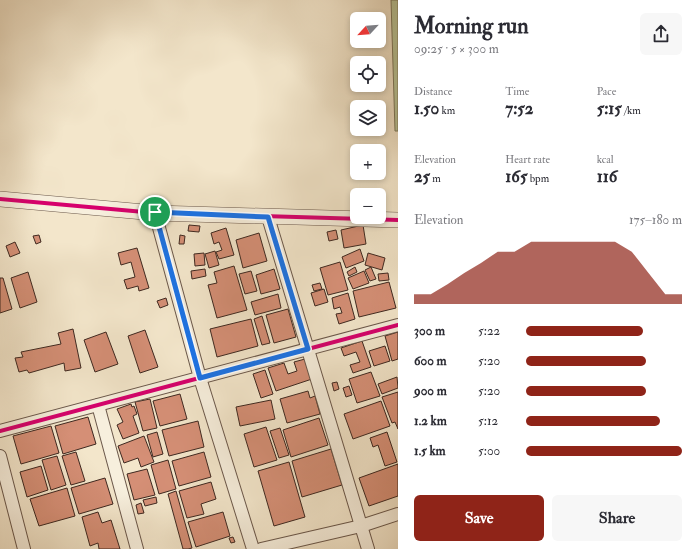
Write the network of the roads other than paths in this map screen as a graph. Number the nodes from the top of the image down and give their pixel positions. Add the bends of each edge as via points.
1 (0, 200) edge
2 (155, 212) junction
3 (268, 217) junction
4 (398, 221) edge
5 (398, 325) edge
6 (308, 349) junction
7 (200, 378) junction
8 (98, 405) junction
9 (0, 431) edge
10 (0, 456) edge
11 (398, 514) edge
12 (361, 526) junction
13 (24, 549) edge
14 (137, 549) edge
15 (254, 549) edge
16 (261, 549) edge
17 (368, 549) edge

1 - 2 street
2 - 3 street
2 - 7 street
3 - 4 street
3 - 6 street
5 - 6 street
6 - 7 street
6 - 12 street
7 - 8 street
7 - 15 street
8 - 9 street
8 - 14 street
10 - 13 street
11 - 12 street
12 - 16 street
12 - 17 street

